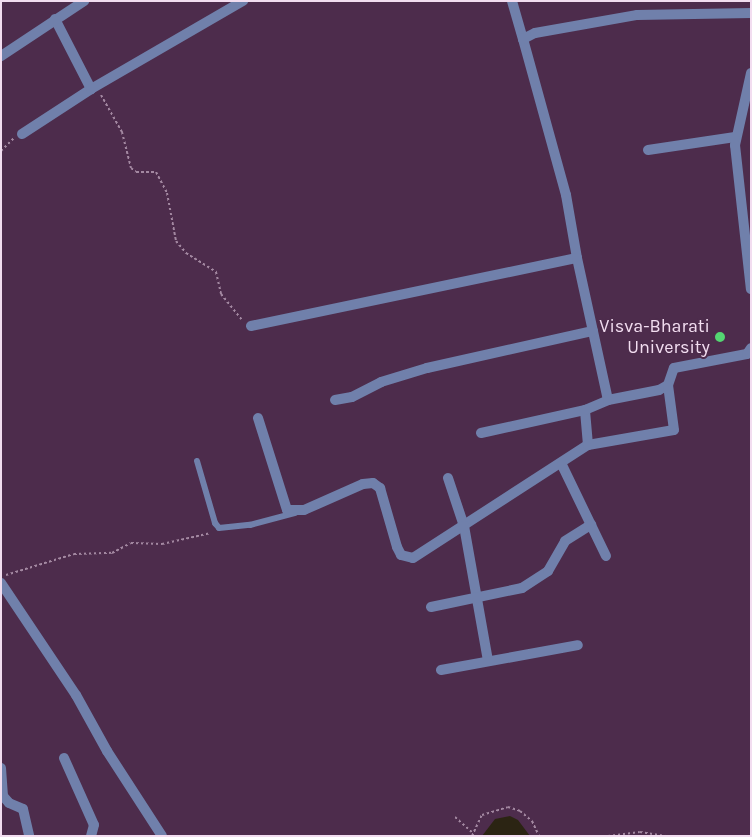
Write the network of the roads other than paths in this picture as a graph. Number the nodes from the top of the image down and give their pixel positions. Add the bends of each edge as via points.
1 (84, 1) edge
2 (243, 1) edge
3 (512, 1) edge
4 (702, 1) edge
5 (704, 12) junction
6 (751, 13) edge
7 (55, 19) junction
8 (523, 39) junction
9 (1, 56) edge
10 (751, 74) edge
11 (93, 88) junction
12 (22, 134) road end
13 (735, 137) junction
14 (648, 150) dead end
15 (576, 258) junction
16 (751, 289) edge
17 (251, 326) road end
18 (593, 331) junction
19 (749, 353) edge
20 (668, 385) junction
21 (335, 400) dead end
22 (608, 400) junction
23 (585, 410) junction
24 (258, 418) dead end
25 (481, 433) dead end
26 (588, 446) junction
27 (198, 461) dead end
28 (562, 465) junction
29 (448, 478) dead end
30 (295, 513) junction
31 (591, 525) junction
32 (464, 526) junction
33 (606, 556) dead end
34 (1, 583) edge
35 (476, 598) junction
36 (430, 607) dead end
37 (578, 645) dead end
38 (488, 661) junction
39 (441, 670) dead end
40 (64, 758) dead end
41 (1, 768) edge
42 (29, 836) edge
43 (91, 836) edge
44 (162, 836) edge

1 - 7 street
2 - 11 street
3 - 8 street
4 - 5 street
5 - 6 street
5 - 8 street via 637,15 535,33
7 - 9 street
7 - 11 street
8 - 15 street via 566,195
10 - 13 street
11 - 12 street
13 - 14 street
13 - 16 street
15 - 17 street
15 - 18 street
18 - 21 street via 427,368 381,382 352,397
18 - 22 street
19 - 20 street via 674,368
20 - 22 street
20 - 26 street via 674,430
22 - 23 street
23 - 25 street
23 - 26 street
24 - 30 street via 284,504 287,510
26 - 28 street
27 - 30 lane via 214,523 219,528 250,525
28 - 31 street
28 - 32 street via 506,495
29 - 32 street
30 - 32 street via 363,484 373,483 380,488 397,547 407,558 425,553
31 - 33 street
31 - 35 street via 565,541 548,571 532,583 509,592
32 - 35 street
34 - 44 street via 76,695 107,751
35 - 36 street
35 - 38 street
37 - 38 street
38 - 39 street
40 - 43 street via 94,825
41 - 42 street via 3,796 9,803 23,809

